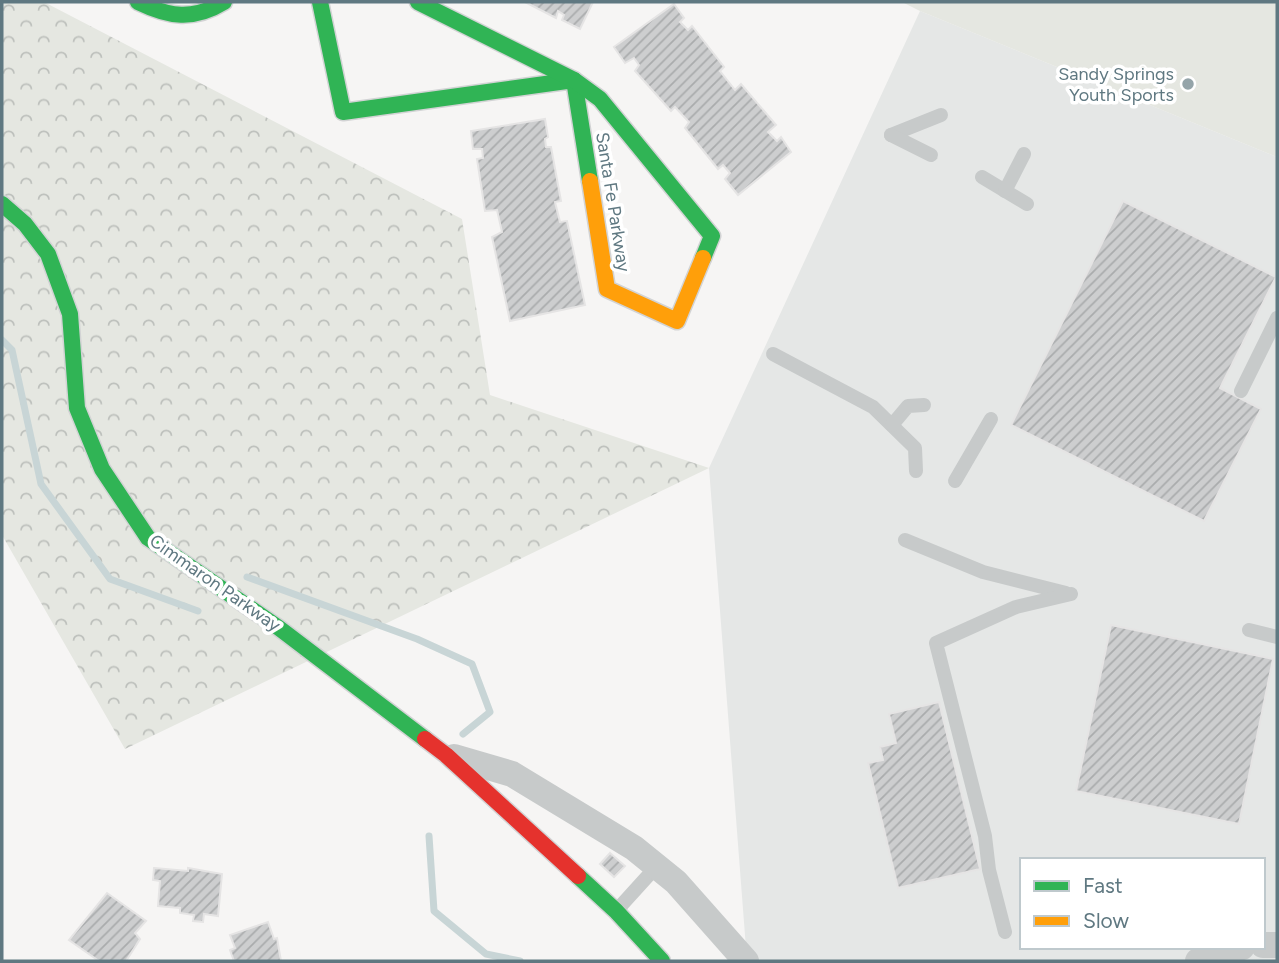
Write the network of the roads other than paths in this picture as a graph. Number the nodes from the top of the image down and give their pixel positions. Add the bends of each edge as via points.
1 (138, 2) edge
2 (224, 2) edge
3 (320, 2) edge
4 (418, 2) edge
5 (574, 80) junction
6 (941, 115) dead end
7 (1024, 154) dead end
8 (931, 155) dead end
9 (982, 177) dead end
10 (1005, 191) junction
11 (2, 204) edge
12 (1027, 204) dead end
13 (1277, 318) edge
14 (774, 355) dead end
15 (1241, 391) dead end
16 (924, 405) dead end
17 (991, 419) dead end
18 (892, 425) junction
19 (916, 471) dead end
20 (955, 481) dead end
21 (905, 540) dead end
22 (1249, 630) dead end
23 (1277, 637) edge
24 (446, 755) junction
25 (656, 867) junction
26 (616, 911) junction
27 (1005, 932) dead end
28 (1236, 949) edge
29 (662, 961) edge
30 (746, 961) edge
31 (1198, 961) edge

1 - 2 street via 165,16 206,15
3 - 5 street via 343,112
4 - 5 street, Santa Fe Parkway
5 - 5 street, Santa Fe Parkway via 600,99 712,236 677,321 607,289
6 - 8 lane via 891,135
7 - 10 lane
9 - 10 lane
10 - 12 lane
11 - 24 street, Cimmaron Parkway via 48,254 70,314 78,408 102,469 148,538 279,628
13 - 15 lane
14 - 18 lane via 873,407
16 - 18 lane via 908,405
17 - 20 lane
18 - 19 lane via 915,448
21 - 27 lane via 983,572 1071,594 1016,607 936,643
22 - 23 lane
24 - 25 street, Cimmaron Parkway via 512,774 634,848
24 - 26 street, Cimmaron Parkway
25 - 26 lane
25 - 30 street, Cimmaron Parkway via 676,882
26 - 29 street, Cimmaron Parkway
28 - 31 street

